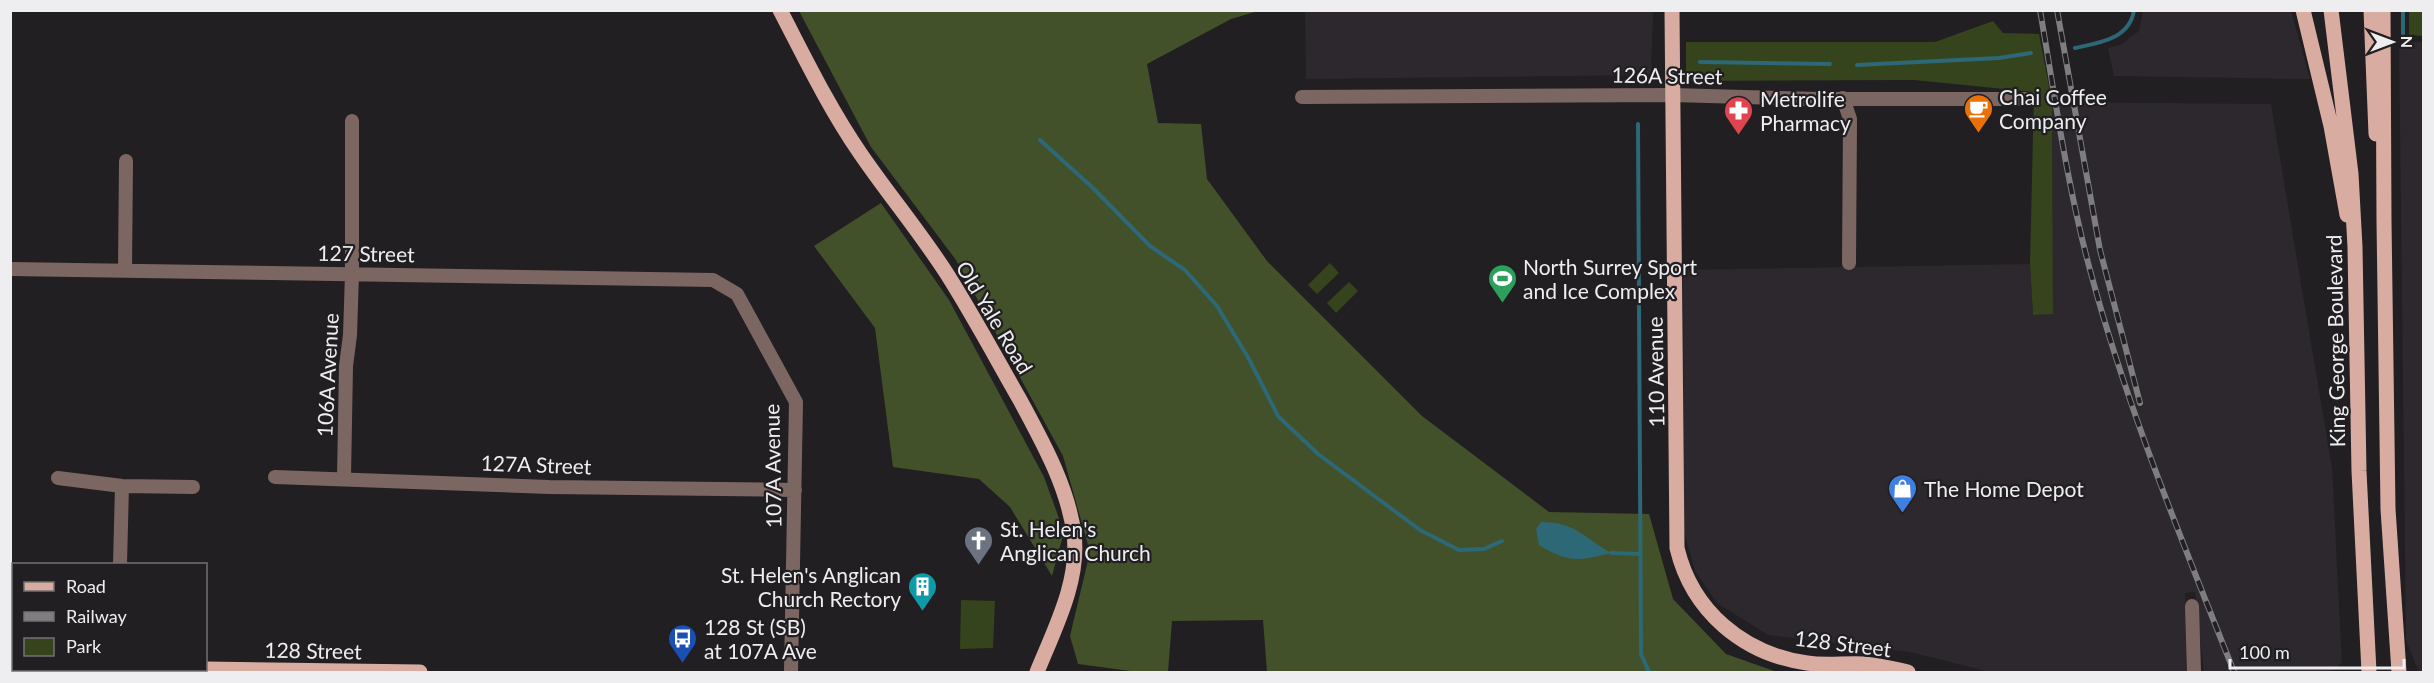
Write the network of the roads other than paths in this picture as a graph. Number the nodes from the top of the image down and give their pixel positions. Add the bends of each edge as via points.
1 (780, 10) edge
2 (1672, 10) edge
3 (2303, 10) edge
4 (2331, 10) edge
5 (2371, 10) edge
6 (2383, 10) edge
7 (1672, 95) junction
8 (1302, 97) dead end
9 (1843, 98) junction
10 (2031, 99) dead end
11 (352, 121) dead end
12 (126, 161) dead end
13 (2384, 221) junction
14 (2355, 247) junction
15 (1849, 264) dead end
16 (10, 269) edge
17 (125, 270) junction
18 (352, 274) junction
19 (720, 283) joint
20 (275, 477) dead end
21 (58, 478) dead end
22 (344, 478) junction
23 (122, 486) junction
24 (193, 487) dead end
25 (795, 490) junction
26 (120, 563) edge
27 (1690, 587) joint
28 (2192, 606) dead end
29 (207, 669) edge
30 (2402, 670) edge
31 (266, 671) edge
32 (420, 672) edge
33 (791, 672) edge
34 (1037, 672) edge
35 (1908, 672) edge
36 (2194, 672) edge
37 (2369, 672) edge

1 - 34 main road, Old Yale Road via 844,129 946,274 996,356 1059,479 1075,535 1073,564 1065,600
2 - 7 main road, 110 Avenue
3 - 14 main road
4 - 14 main road, King George Boulevard via 2351,174
5 - 13 main road via 2374,110
6 - 13 main road
7 - 8 street, 126A Street
7 - 9 street, 126A Street
7 - 27 main road, 110 Avenue via 1677,548
9 - 10 street, 126A Street
9 - 15 street via 1850,119
11 - 18 street, 106A Avenue
12 - 17 street
13 - 30 main road via 2388,509
14 - 37 main road, King George Boulevard via 2358,471
16 - 17 street, 127 Street
17 - 18 street, 127 Street
18 - 19 street, 127 Street
18 - 22 street, 106A Avenue
19 - 25 street, 107A Avenue via 737,294 796,402
20 - 22 street, 127A Street
21 - 23 street
22 - 25 street, 127A Street via 549,487
23 - 24 street
23 - 26 street
25 - 33 street, 107A Avenue
27 - 35 main road, 128 Street via 1734,635 1777,655 1807,663 1865,664
28 - 36 street
29 - 31 main road, 128 Street
31 - 32 main road, 128 Street

